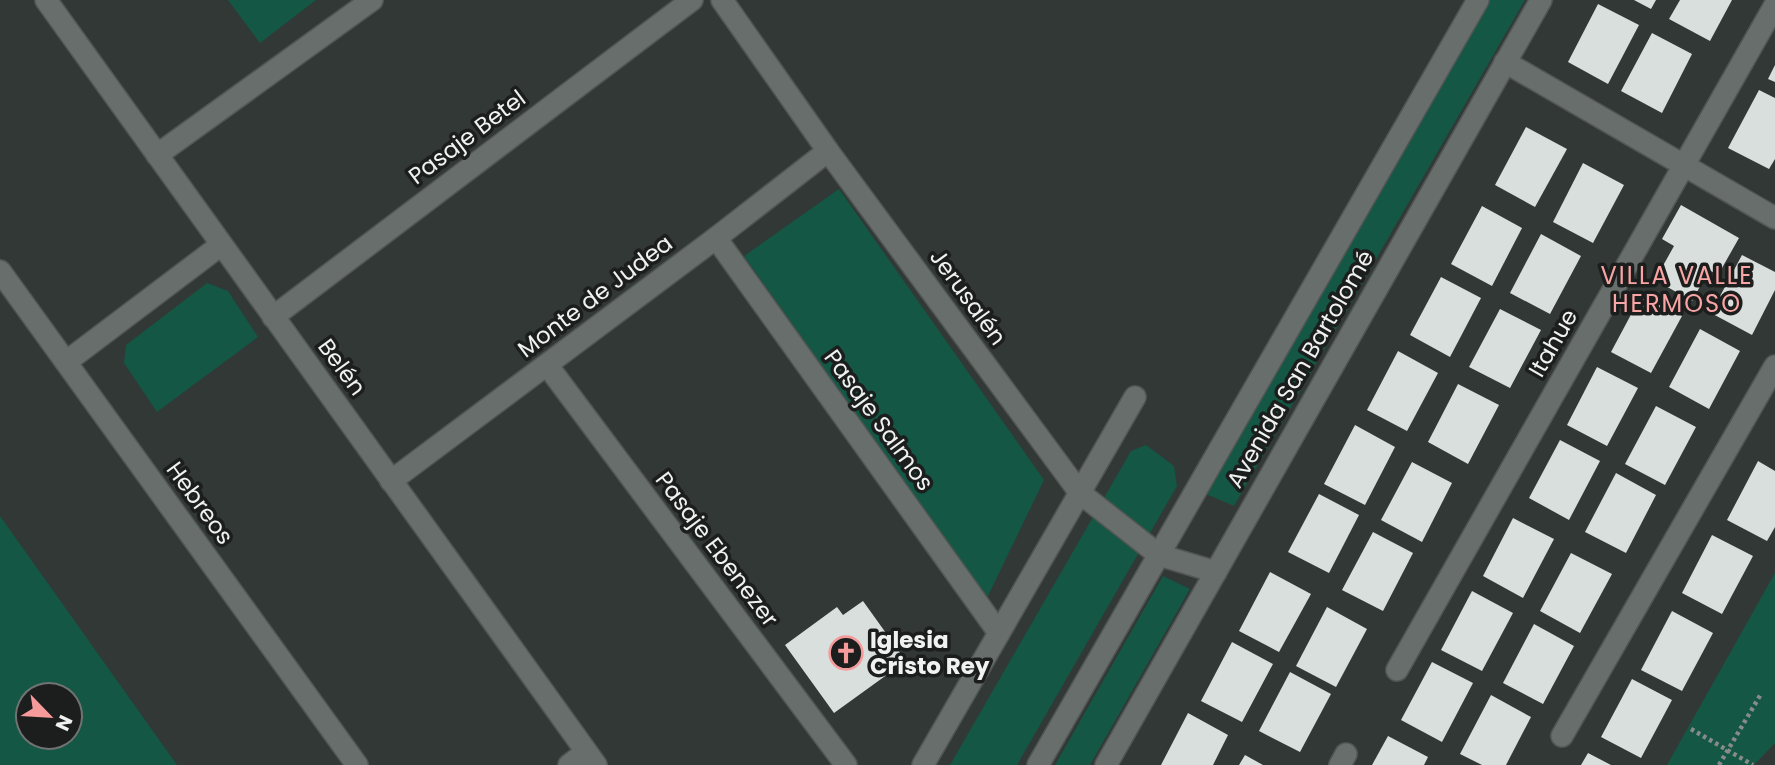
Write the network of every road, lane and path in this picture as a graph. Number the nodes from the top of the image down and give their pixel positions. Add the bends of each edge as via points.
1 (372, 0) edge
2 (692, 0) edge
3 (722, 0) edge
4 (1478, 0) edge
5 (1541, 0) edge
6 (51, 2) edge
7 (1775, 5) edge
8 (1505, 62) junction
9 (828, 151) junction
10 (157, 155) junction
11 (1684, 165) junction
12 (1775, 218) edge
13 (716, 238) junction
14 (221, 245) junction
15 (0, 271) edge
16 (273, 317) junction
17 (66, 362) junction
18 (547, 365) junction
19 (1775, 366) edge
20 (1135, 397) dead end
21 (391, 481) junction
22 (1080, 493) junction
23 (1159, 555) junction
24 (1216, 572) junction
25 (999, 633) junction
26 (1397, 670) dead end
27 (1761, 694) dead end
28 (1691, 729) dead end
29 (1562, 736) dead end
30 (1727, 750) junction
31 (591, 759) edge
32 (357, 765) edge
33 (569, 765) edge
34 (846, 765) edge
35 (923, 765) edge
36 (1038, 765) edge
37 (1106, 765) edge
38 (1719, 765) edge
39 (1754, 765) edge

1 - 10 street
2 - 16 street, Pasaje Betel
3 - 9 street, Jerusalén
4 - 23 street
5 - 8 street, Avenida San Bartolomé
6 - 10 street, Belén
7 - 11 street, Itahue
8 - 11 street
8 - 24 street, Avenida San Bartolomé
9 - 13 street, Monte de Judea
9 - 22 street, Jerusalén
10 - 14 street, Belén
11 - 12 street
11 - 26 street, Itahue
13 - 18 street, Monte de Judea
13 - 25 street, Pasaje Salmos
14 - 16 street, Belén
14 - 17 street
15 - 17 street, Hebreos
16 - 21 street, Belén
17 - 32 street, Hebreos
18 - 21 street, Monte de Judea
18 - 34 street, Pasaje Ebenezer
19 - 29 street
20 - 22 street
21 - 31 street, Belén
22 - 23 street, Jerusalén
22 - 25 street
23 - 24 street, Jerusalén
23 - 36 street
24 - 37 street, Avenida San Bartolomé
25 - 35 street
27 - 30 path
28 - 30 path
30 - 38 path
30 - 39 path
31 - 33 street

